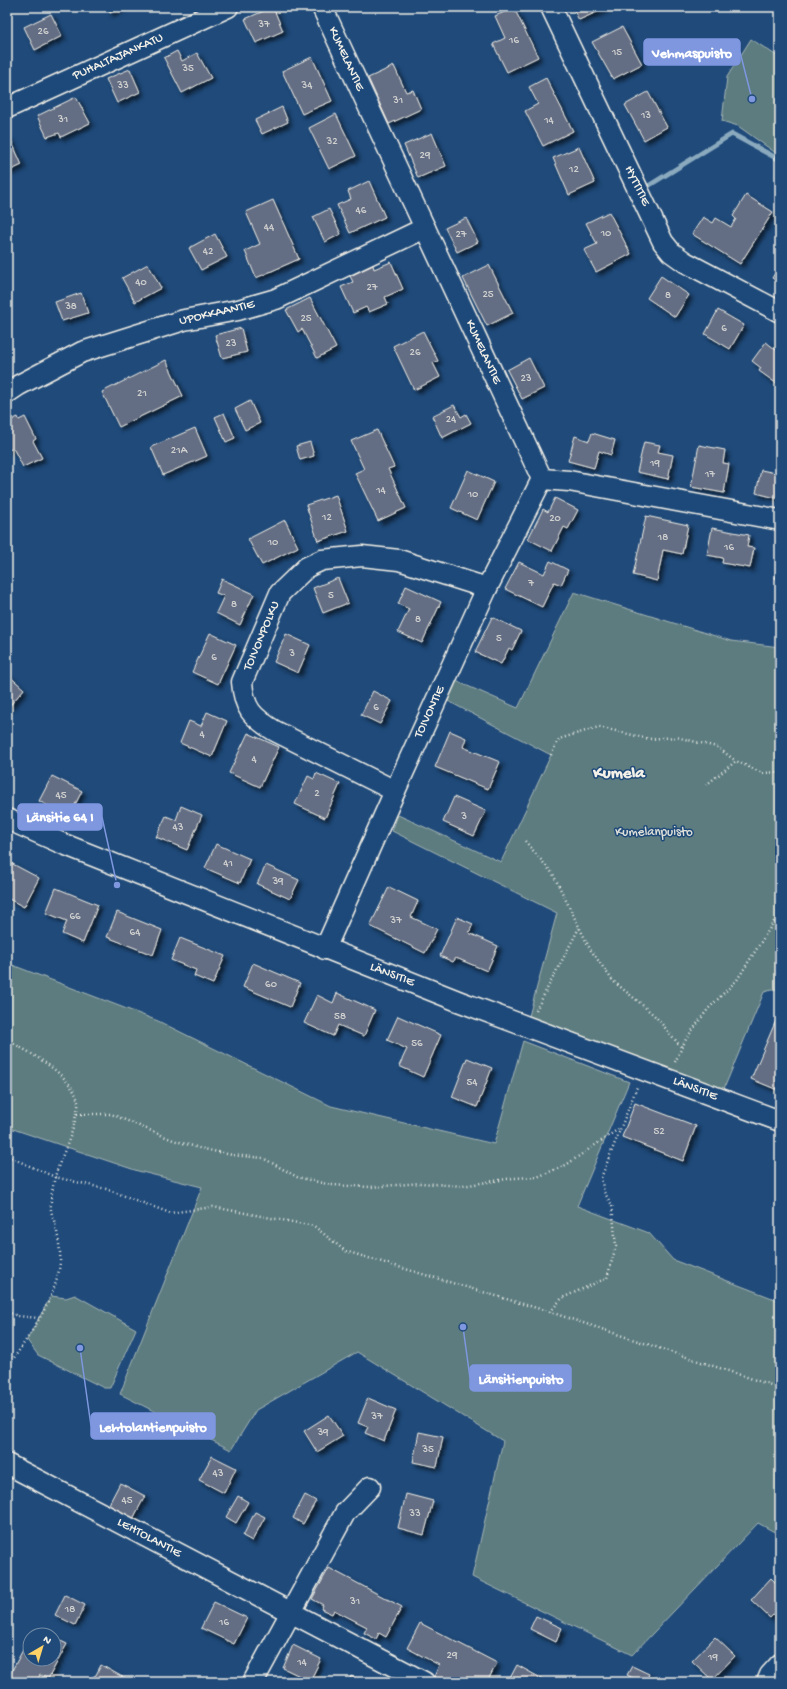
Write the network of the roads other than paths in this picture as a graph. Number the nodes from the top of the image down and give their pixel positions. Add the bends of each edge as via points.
1 (228, 7) edge
2 (322, 7) edge
3 (551, 7) edge
4 (7, 108) edge
5 (425, 228) junction
6 (780, 312) edge
7 (7, 393) edge
8 (542, 479) junction
9 (780, 520) edge
10 (488, 588) junction
11 (395, 791) junction
12 (8, 821) edge
13 (325, 949) junction
14 (780, 1121) edge
15 (7, 1464) edge
16 (370, 1487) dead end
17 (292, 1613) junction
18 (780, 1664) edge
19 (253, 1682) edge
20 (424, 1682) edge
21 (767, 1682) edge

1 - 4 street, PUHALTAJANKATU
2 - 5 street, KUMELANTIE
3 - 6 street, HYTTITIE via 663,242 671,252 685,262
5 - 7 street, UPOKKAANTIE via 276,299 238,310 184,320 82,352
5 - 8 street, KUMELANTIE
8 - 9 street via 569,481
8 - 10 street, TOIVONTIE
10 - 11 street, TOIVONTIE
10 - 11 street, TOIVONPOLKU via 399,560 362,556 322,560 307,567 280,593 242,682 243,696 249,710 275,731
11 - 13 street, TOIVONTIE
12 - 13 street, LÄNSITIE
13 - 14 street, LÄNSITIE
15 - 17 street, LEHTOLANTIE
16 - 17 street via 346,1513
17 - 19 street
17 - 20 street, LEHTOLANTIE
18 - 21 street

